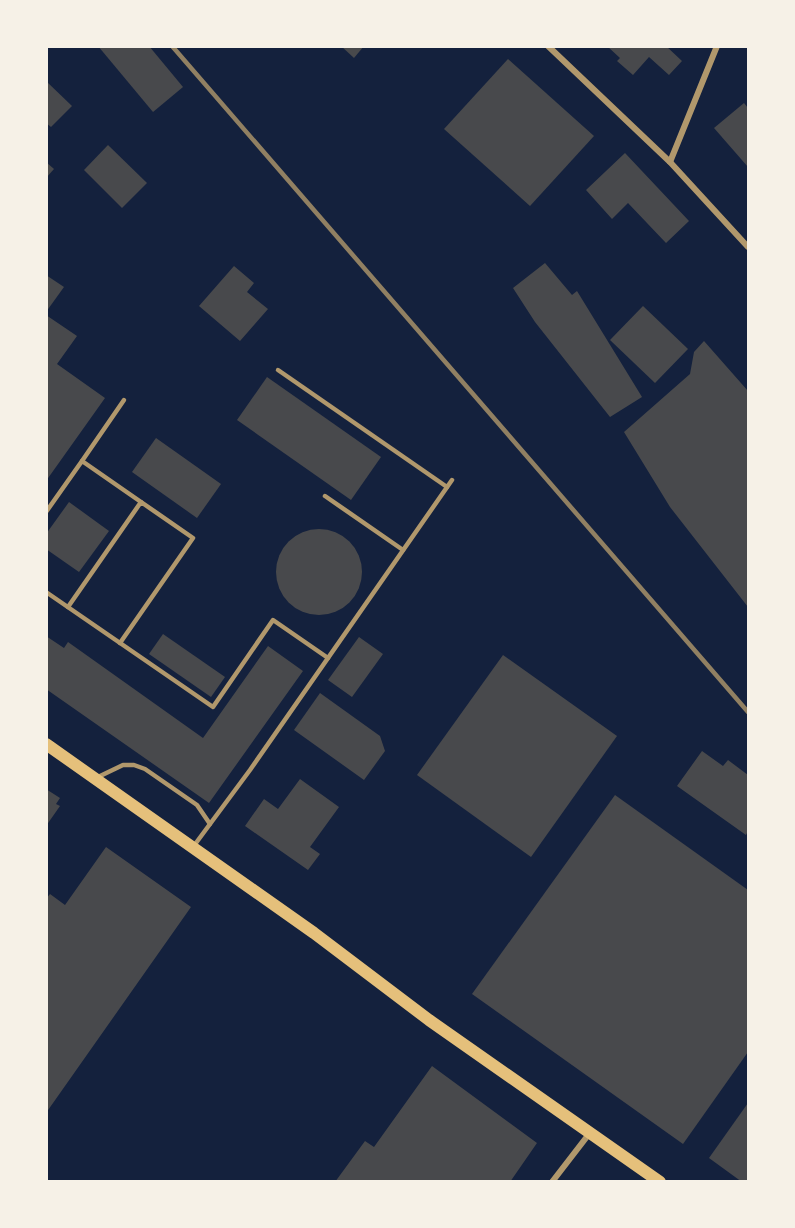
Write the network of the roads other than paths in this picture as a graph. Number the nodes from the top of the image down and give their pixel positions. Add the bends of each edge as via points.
1 (548, 46) edge
2 (717, 46) edge
3 (670, 162) junction
4 (748, 247) edge
5 (278, 370) dead end
6 (124, 400) dead end
7 (82, 461) junction
8 (452, 480) dead end
9 (447, 488) junction
10 (325, 496) dead end
11 (141, 502) junction
12 (46, 512) edge
13 (403, 550) junction
14 (46, 592) edge
15 (68, 607) junction
16 (120, 643) junction
17 (328, 658) junction
18 (46, 744) edge
19 (96, 779) junction
20 (210, 824) junction
21 (194, 847) junction
22 (589, 1134) junction
23 (552, 1182) edge
24 (660, 1182) edge

1 - 3 street
2 - 3 street
3 - 4 street
5 - 9 lane
6 - 7 lane
7 - 11 lane
7 - 12 lane
8 - 9 lane
9 - 13 lane
10 - 13 lane
11 - 15 lane
11 - 16 lane via 194,538
13 - 17 lane
14 - 15 lane
15 - 16 lane
16 - 17 lane via 213,707 273,620
17 - 20 lane
18 - 19 main road
19 - 20 lane via 123,765 145,769 197,805
19 - 21 main road
20 - 21 lane
21 - 22 main road
22 - 23 street
22 - 24 main road

